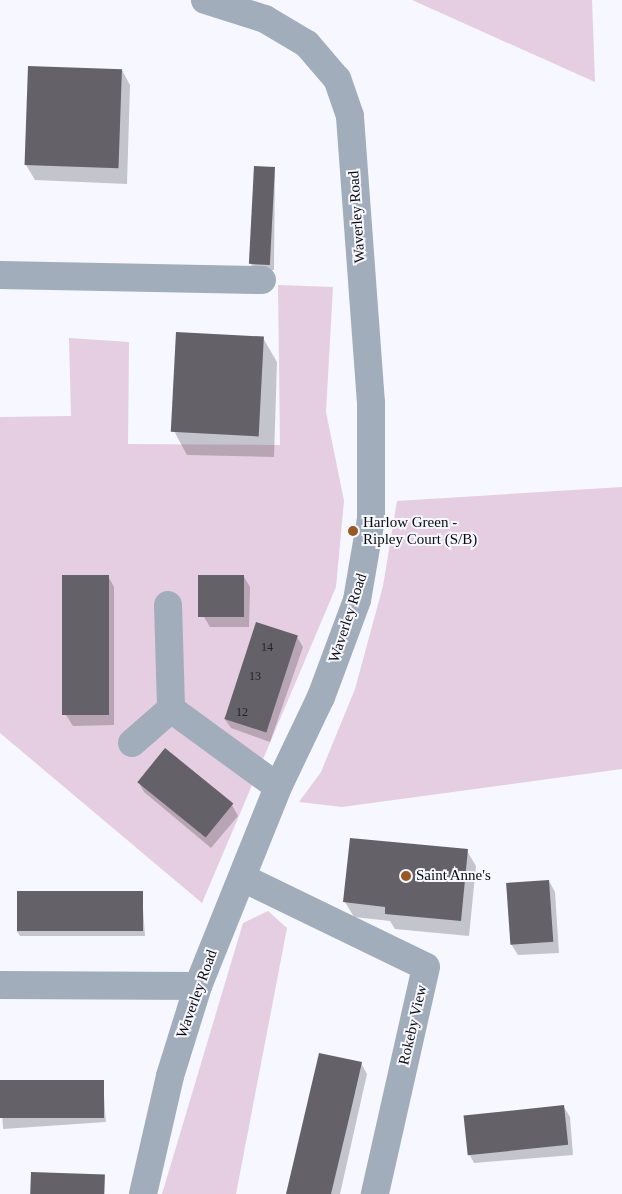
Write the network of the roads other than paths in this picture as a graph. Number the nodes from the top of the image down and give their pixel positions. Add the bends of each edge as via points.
1 (205, 0) edge
2 (0, 275) edge
3 (262, 280) dead end
4 (168, 605) dead end
5 (170, 709) junction
6 (132, 743) dead end
7 (278, 787) junction
8 (243, 878) junction
9 (0, 985) edge
10 (198, 986) junction
11 (143, 1194) edge
12 (375, 1194) edge

1 - 7 street, Waverley Road via 265,19 307,44 337,79 350,116 370,403 370,538 357,600 321,697
2 - 3 street
4 - 5 street
5 - 6 street
5 - 7 street
7 - 8 street, Waverley Road
8 - 10 street, Waverley Road
8 - 12 street, Rokeby View via 426,967
9 - 10 street
10 - 11 street, Waverley Road via 170,1076

